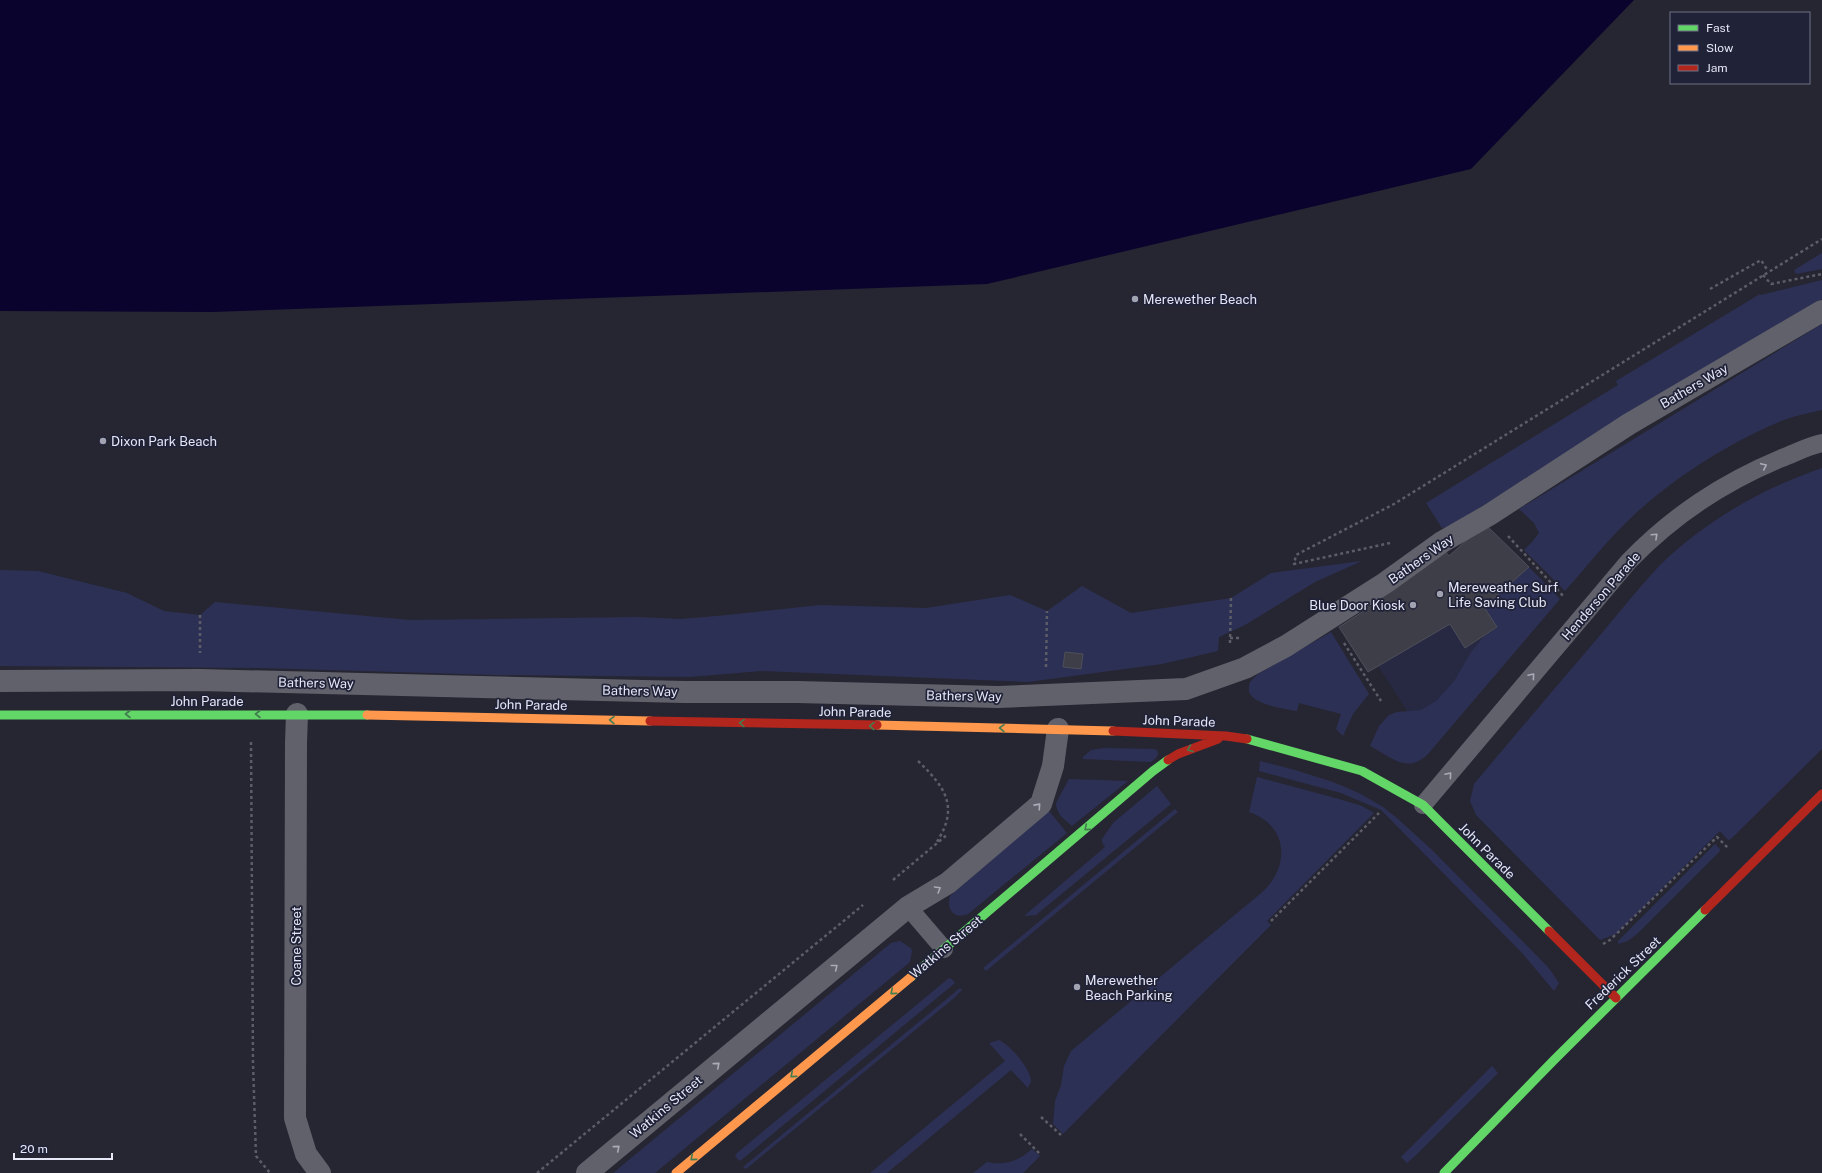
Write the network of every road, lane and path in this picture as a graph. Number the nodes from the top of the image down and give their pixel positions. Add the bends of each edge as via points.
1 (1822, 239) edge
2 (1768, 271) junction
3 (1822, 274) edge
4 (1763, 275) junction
5 (1710, 289) dead end
6 (1822, 311) edge
7 (1822, 443) edge
8 (1508, 535) dead end
9 (1393, 542) dead end
10 (1231, 598) dead end
11 (1566, 599) dead end
12 (1047, 611) dead end
13 (200, 615) dead end
14 (1329, 619) junction
15 (200, 645) dead end
16 (1230, 646) dead end
17 (1046, 674) dead end
18 (0, 681) edge
19 (1381, 701) dead end
20 (253, 714) junction
21 (298, 714) junction
22 (0, 715) edge
23 (1058, 729) junction
24 (1226, 736) junction
25 (918, 761) dead end
26 (1822, 794) edge
27 (1423, 805) junction
28 (1380, 812) dead end
29 (948, 834) dead end
30 (934, 846) junction
31 (1748, 868) junction
32 (891, 883) dead end
33 (864, 904) dead end
34 (908, 907) junction
35 (1271, 921) dead end
36 (1602, 944) dead end
37 (944, 949) junction
38 (1616, 998) junction
39 (1041, 1117) dead end
40 (1020, 1134) dead end
41 (1061, 1135) dead end
42 (1041, 1155) dead end
43 (270, 1173) edge
44 (320, 1173) edge
45 (537, 1173) edge
46 (587, 1173) edge
47 (676, 1173) edge
48 (1444, 1173) edge

1 - 2 path
2 - 4 path
2 - 5 path via 1761,260
3 - 4 path via 1771,284
4 - 9 path via 1394,504 1296,554 1294,564
6 - 14 street, Bathers Way via 1625,427 1442,542
27 -> 7 lane, Henderson Parade via 1629,562 1658,532 1679,515 1737,478
8 - 11 path
10 - 16 path
12 - 17 path
13 - 15 path
14 - 18 street, Bathers Way via 1245,668 1186,689 1172,690 998,697 200,680
14 - 19 path
21 -> 20 street, John Parade
20 -> 22 street, John Parade
20 - 43 path via 253,1063 256,1156
23 -> 21 street, John Parade
21 - 44 street, Coane Street via 295,1118 306,1154
23 - 24 street, John Parade
34 -> 23 street, Watkins Street via 948,883 1041,804 1053,766
24 - 27 street, John Parade via 1256,740 1362,771
24 -> 37 street, Watkins Street via 1178,754 1153,772
25 - 30 path via 935,778 948,804 945,828
26 - 31 street, Frederick Street
27 - 38 street, John Parade
28 - 35 path
29 - 30 path
30 - 32 path
31 - 36 path via 1717,837 1610,940
31 - 38 street, Frederick Street
33 - 45 path
34 - 37 lane
46 -> 34 street, Watkins Street
37 -> 47 street, Watkins Street
38 - 48 street, Frederick Street
39 - 41 path
40 - 42 path

